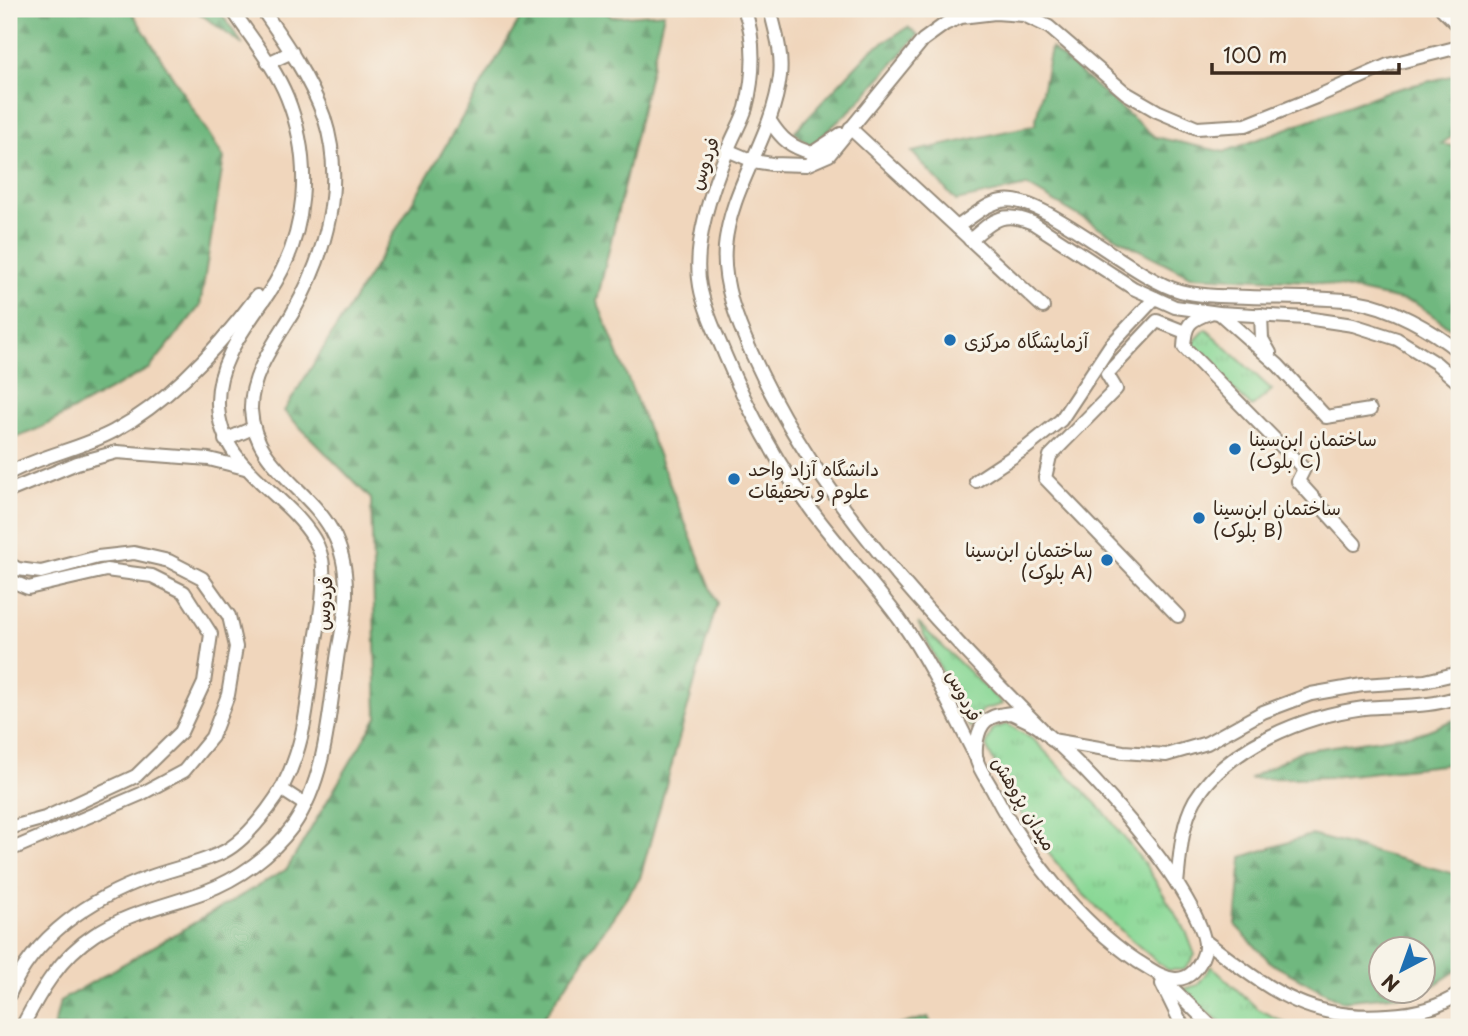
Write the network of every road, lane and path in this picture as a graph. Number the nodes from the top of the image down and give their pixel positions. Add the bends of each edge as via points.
1 (232, 9) edge
2 (262, 9) edge
3 (744, 9) edge
4 (770, 9) edge
5 (1442, 9) edge
6 (958, 13) edge
7 (1459, 26) edge
8 (1459, 47) edge
9 (292, 52) junction
10 (268, 63) junction
11 (770, 121) junction
12 (850, 128) junction
13 (727, 150) junction
14 (753, 161) junction
15 (957, 227) junction
16 (970, 240) junction
17 (287, 257) junction
18 (1155, 298) junction
19 (1311, 299) junction
20 (1043, 307) dead end
21 (1216, 312) junction
22 (1261, 315) junction
23 (1310, 319) junction
24 (1185, 332) junction
25 (1459, 352) edge
26 (1278, 365) junction
27 (1093, 372) junction
28 (1107, 374) junction
29 (1459, 383) edge
30 (1370, 410) dead end
31 (253, 428) junction
32 (225, 440) junction
33 (245, 468) junction
34 (9, 473) edge
35 (976, 481) dead end
36 (9, 491) edge
37 (1355, 544) dead end
38 (9, 564) edge
39 (9, 580) edge
40 (1178, 616) dead end
41 (1459, 673) edge
42 (1459, 697) edge
43 (1042, 729) junction
44 (1052, 740) junction
45 (977, 759) junction
46 (281, 789) junction
47 (304, 804) junction
48 (9, 828) edge
49 (9, 848) edge
50 (1177, 884) junction
51 (1205, 941) junction
52 (1157, 974) junction
53 (1459, 994) edge
54 (9, 995) edge
55 (22, 1027) edge
56 (1183, 1027) edge
57 (1212, 1027) edge

1 - 10 lane, فردوس
2 - 9 lane, فردوس
3 - 13 lane, فردوس via 753,38 752,69 746,109
4 - 11 lane, فردوس via 780,75
5 - 7 lane
6 - 8 lane via 1024,15 1049,27 1126,93 1197,128 1246,125 1388,65
6 - 12 lane via 923,40
9 - 10 lane
9 - 31 lane, فردوس via 324,118 333,191 328,233 305,291 256,379
10 - 17 lane, فردوس via 286,96 303,157 301,219
11 - 12 lane via 779,137 812,153
11 - 14 lane, فردوس
12 - 14 lane via 829,155 806,165
12 - 15 lane
13 - 14 lane
13 - 45 lane, فردوس via 698,250 700,285 716,334 768,446 811,509 900,620
14 - 43 lane, فردوس via 726,235 724,257 741,329 762,377 853,521 960,646
15 - 16 lane
15 - 19 lane via 989,205 1020,200 1179,291
16 - 18 lane via 994,219 1017,216
16 - 20 lane
17 - 32 lane, فردوس via 223,369 218,404
17 - 34 lane via 229,332 162,400 113,432
18 - 21 lane via 1175,307
18 - 27 lane via 1110,345
19 - 23 lane
19 - 25 lane via 1358,302 1406,318
21 - 22 lane
21 - 24 lane via 1194,319
21 - 26 lane
22 - 23 lane
22 - 26 lane via 1262,338
23 - 29 lane via 1353,324 1396,339
24 - 28 lane via 1157,321
24 - 37 lane via 1184,347 1304,469 1298,481
26 - 30 lane via 1326,417
27 - 28 lane
27 - 35 lane via 1061,420
28 - 40 lane via 1116,388 1050,456 1045,478
31 - 32 lane
31 - 47 lane, فردوس via 271,464 318,509 334,533 344,562 347,593 326,734
32 - 33 lane, فردوس
33 - 36 lane via 209,459 117,452
33 - 46 lane, فردوس via 302,522 316,542 323,564 303,730
38 - 49 lane via 41,572 134,553 170,561 202,578 229,617 236,647 228,695 212,737 184,771 141,794
39 - 48 lane via 29,588 106,570 152,576 184,592 211,634 204,683 181,732 136,776 46,818
41 - 44 lane via 1311,694 1263,712 1207,743 1166,755
42 - 50 lane via 1318,717 1273,733 1223,768 1195,801 1183,833
43 - 44 lane, میدان پژوهش
43 - 45 lane, میدان پژوهش via 1011,713 996,716 980,730
44 - 50 lane, میدان پژوهش via 1131,821
45 - 52 lane, میدان پژوهش via 1031,854 1091,925
46 - 47 lane
46 - 54 lane, فردوس via 243,837 221,854 136,882 80,912 33,953
47 - 55 lane, فردوس via 278,843 242,874 113,924 74,951 39,995
50 - 51 lane, میدان پژوهش
51 - 52 lane via 1198,967 1188,977
51 - 53 lane via 1301,1005 1343,1016 1414,1013
52 - 56 lane
52 - 57 lane

